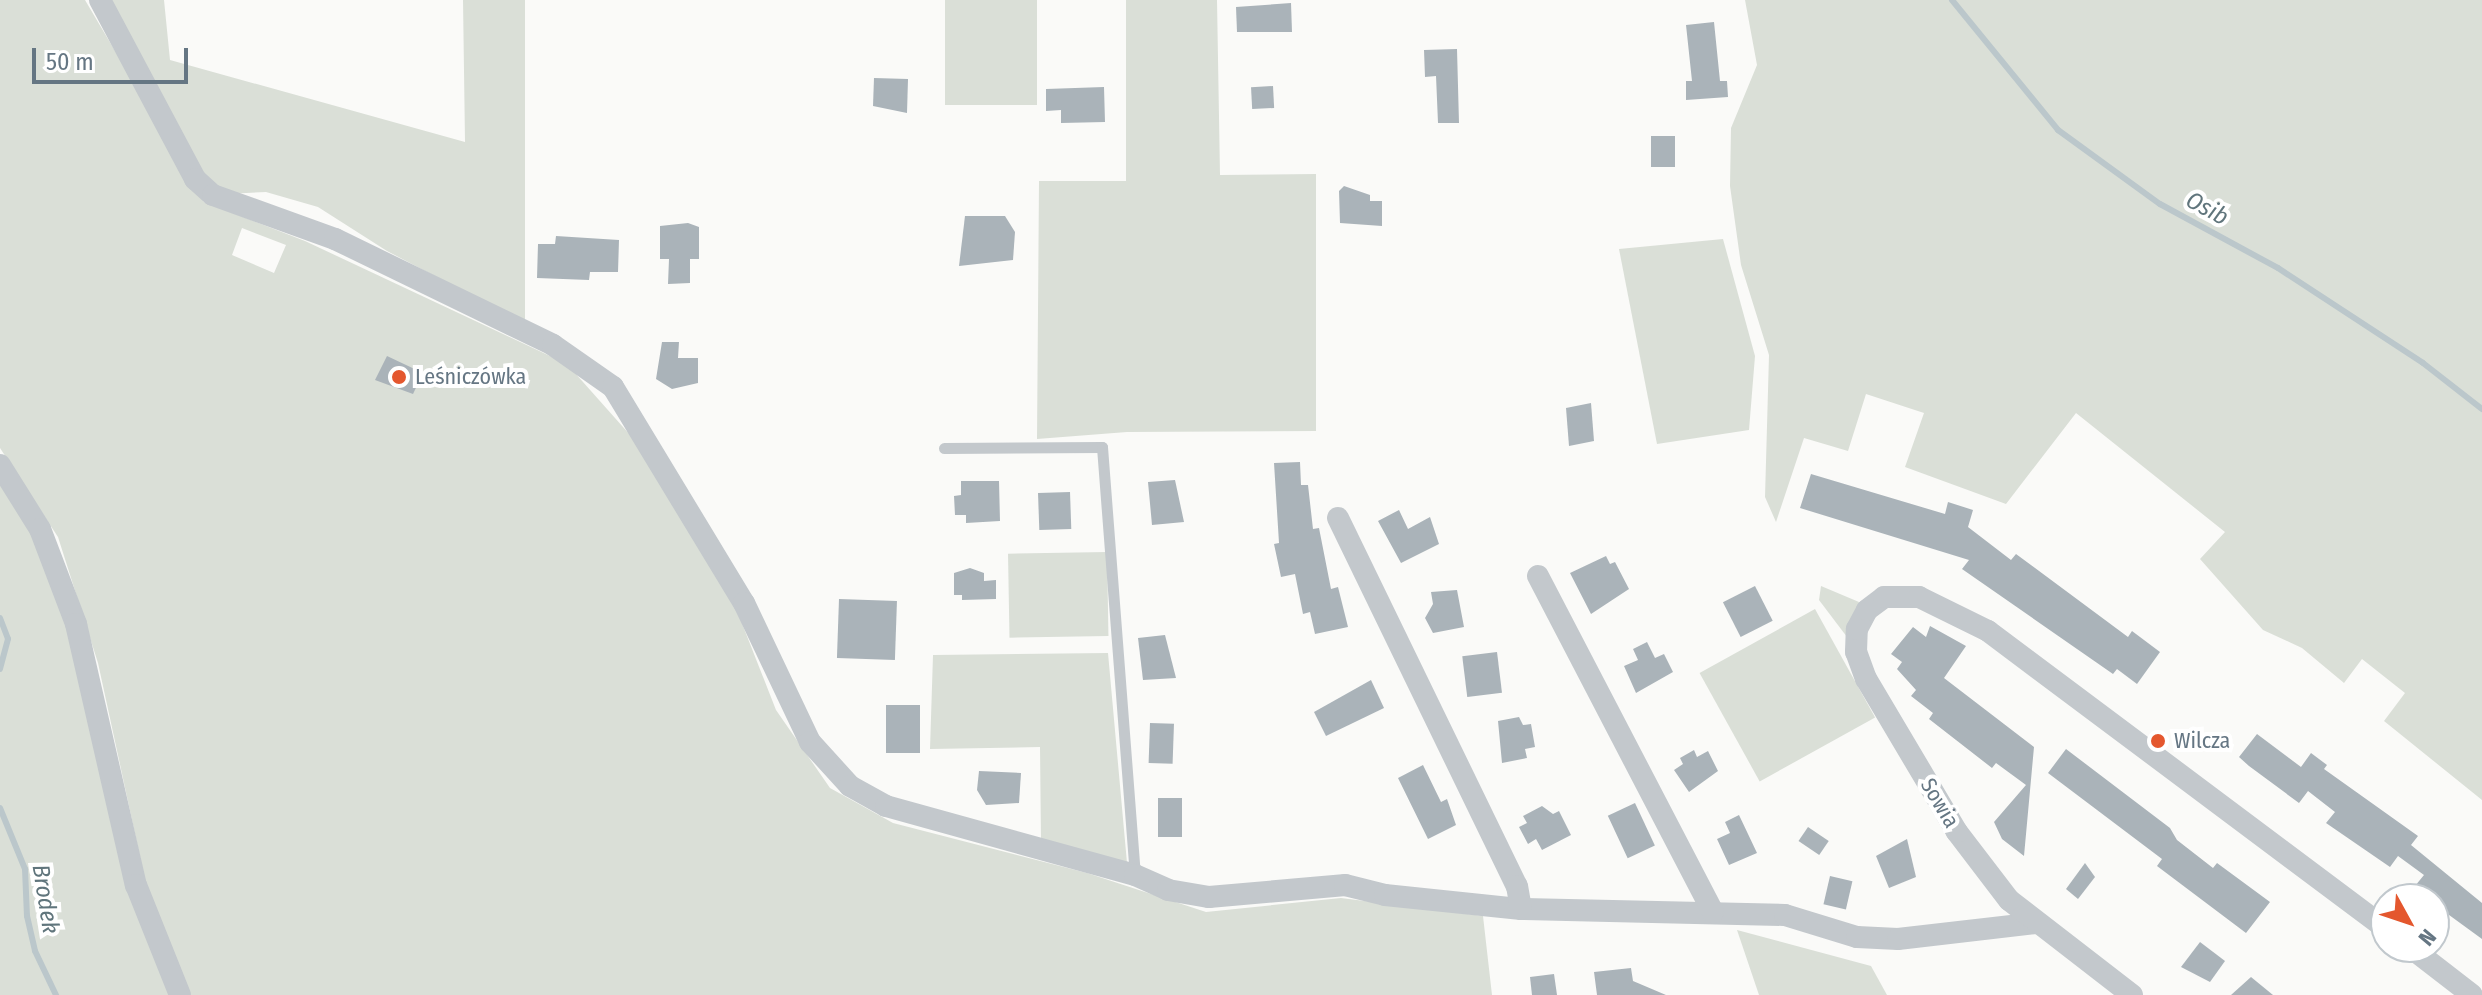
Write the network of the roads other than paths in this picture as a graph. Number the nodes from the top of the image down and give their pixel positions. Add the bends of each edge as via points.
1 (100, 0) edge
2 (944, 448) dead end
3 (0, 465) edge
4 (1338, 518) dead end
5 (1538, 576) dead end
6 (1135, 875) junction
7 (1521, 909) junction
8 (1713, 912) junction
9 (2370, 917) edge
10 (2036, 923) junction
11 (2431, 963) edge
12 (180, 995) edge
13 (2132, 995) edge
14 (2472, 995) edge

1 - 6 street via 195,179 213,195 335,239 553,345 613,387 744,603 810,742 850,786 911,815
2 - 6 lane via 1102,447
3 - 12 street via 40,529 76,624 136,885
4 - 7 street via 1517,886
5 - 8 street
6 - 7 street via 1168,890 1209,897 1345,885 1385,895
7 - 8 street
8 - 10 street via 1785,915 1857,937 1898,939
9 - 10 street, Sowia via 1988,631 1919,597 1884,597 1867,610 1857,629 1856,652 1866,679 1980,867
10 - 13 street, Sowia
11 - 14 street

